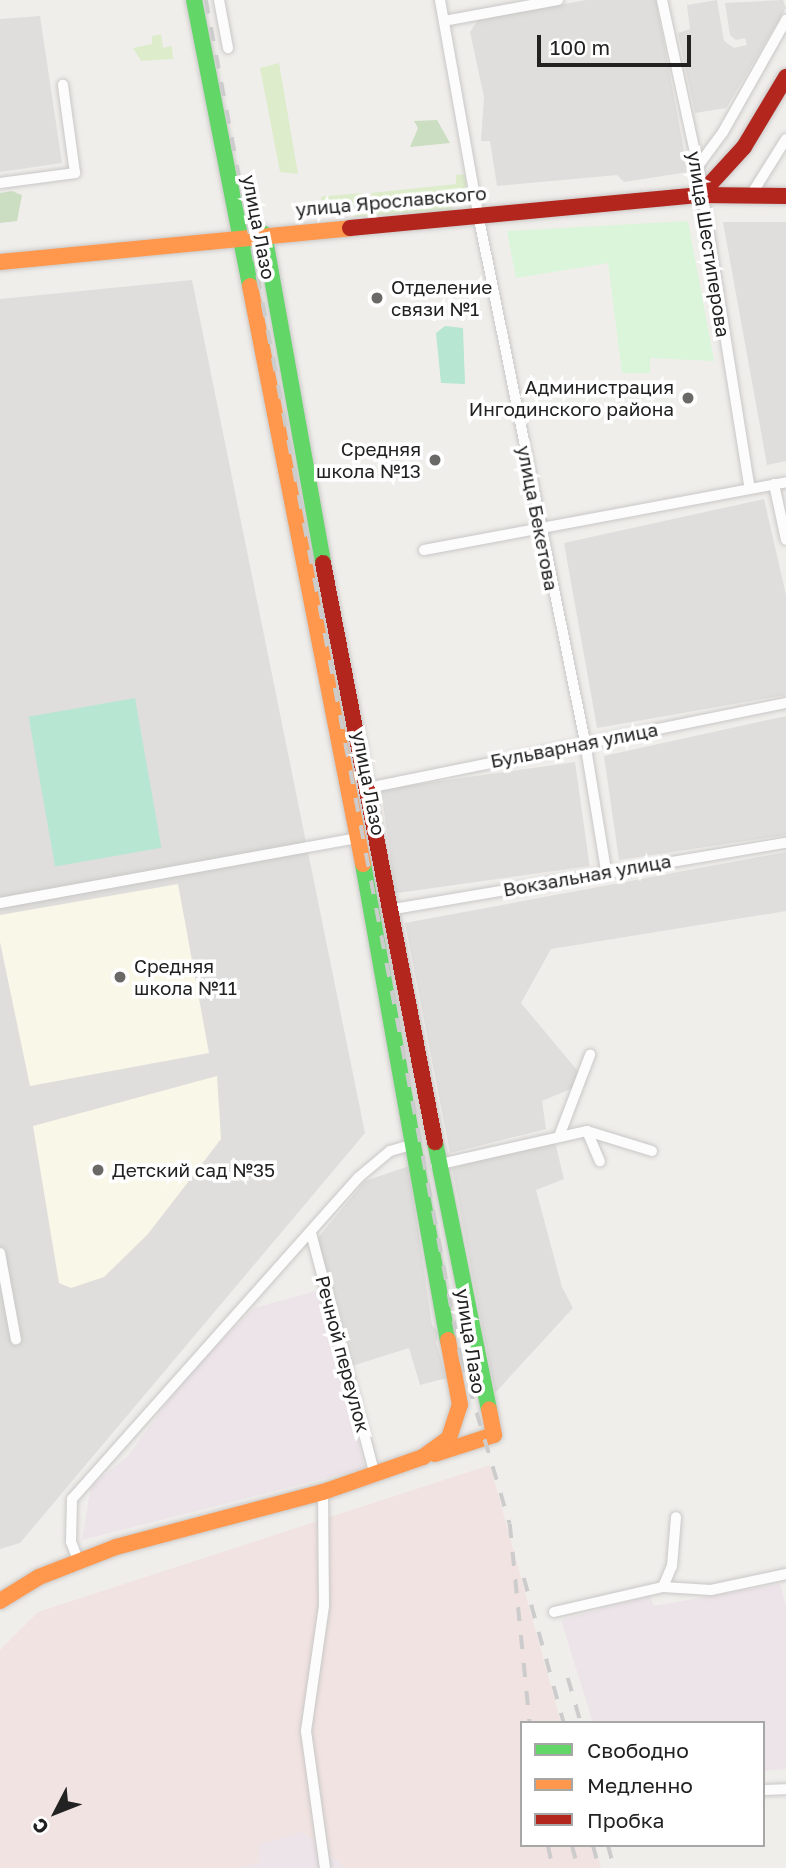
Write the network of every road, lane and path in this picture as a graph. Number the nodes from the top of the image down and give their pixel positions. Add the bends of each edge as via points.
1 (194, 0) edge
2 (219, 0) edge
3 (440, 0) edge
4 (558, 0) edge
5 (664, 1) edge
6 (786, 20) edge
7 (444, 21) junction
8 (228, 48) dead end
9 (786, 77) edge
10 (63, 85) dead end
11 (786, 139) edge
12 (698, 166) junction
13 (0, 183) edge
14 (701, 195) junction
15 (751, 195) junction
16 (786, 196) edge
17 (478, 214) junction
18 (264, 234) junction
19 (238, 236) junction
20 (0, 262) edge
21 (786, 482) edge
22 (774, 485) junction
23 (750, 489) junction
24 (540, 530) junction
25 (786, 540) edge
26 (424, 550) dead end
27 (786, 703) edge
28 (585, 742) junction
29 (363, 789) junction
30 (358, 838) junction
31 (786, 843) edge
32 (606, 870) junction
33 (0, 902) edge
34 (388, 910) junction
35 (590, 1055) dead end
36 (587, 1131) junction
37 (561, 1134) junction
38 (415, 1144) junction
39 (652, 1151) dead end
40 (600, 1161) dead end
41 (436, 1165) junction
42 (311, 1233) junction
43 (0, 1253) edge
44 (16, 1340) dead end
45 (424, 1457) junction
46 (375, 1475) junction
47 (323, 1492) junction
48 (676, 1517) dead end
49 (78, 1560) junction
50 (786, 1574) edge
51 (663, 1587) junction
52 (2, 1602) edge
53 (554, 1612) dead end
54 (786, 1789) edge
55 (765, 1790) edge
56 (325, 1868) edge

1 - 19 main road, улица Лазо
2 - 8 street
3 - 7 street, улица Бекетова
4 - 7 street
5 - 12 street, улица Шестиперова
6 - 12 street via 723,132
7 - 17 street, улица Бекетова
9 - 14 main road via 744,147
10 - 13 street via 75,173
11 - 15 street
12 - 14 street, улица Шестиперова
14 - 15 main road, улица Ярославского
14 - 17 main road, улица Ярославского
14 - 23 street, улица Шестиперова
15 - 16 main road, улица Ярославского
17 - 18 main road, улица Ярославского
17 - 24 street, улица Бекетова
18 - 19 main road, улица Ярославского
18 - 29 main road, улица Лазо
19 - 20 main road, улица Ярославского
19 - 30 main road, улица Лазо
21 - 22 street
22 - 23 street
22 - 25 street
23 - 24 street
24 - 26 street
24 - 28 street, улица Бекетова
27 - 28 street, Бульварная улица
28 - 29 street, Бульварная улица
28 - 32 street, улица Бекетова
29 - 34 main road, улица Лазо
30 - 33 street
30 - 38 main road, улица Лазо
31 - 32 street, Вокзальная улица
32 - 34 street, Вокзальная улица
34 - 41 main road, улица Лазо
35 - 37 street
36 - 37 street
36 - 39 street
36 - 40 street
37 - 41 street
38 - 42 street via 390,1151 359,1177
38 - 45 main road, улица Лазо via 460,1405 449,1438
41 - 45 main road, улица Лазо via 494,1435
42 - 46 street, Речной переулок
42 - 49 street via 72,1499 71,1542
43 - 44 street
45 - 46 main road, улица Лазо
46 - 47 main road, улица Лазо
47 - 49 main road, улица Лазо
47 - 56 street via 324,1606 306,1731
48 - 51 street via 672,1566
49 - 52 main road, улица Лазо
50 - 51 street via 710,1590
51 - 53 street
54 - 55 street

